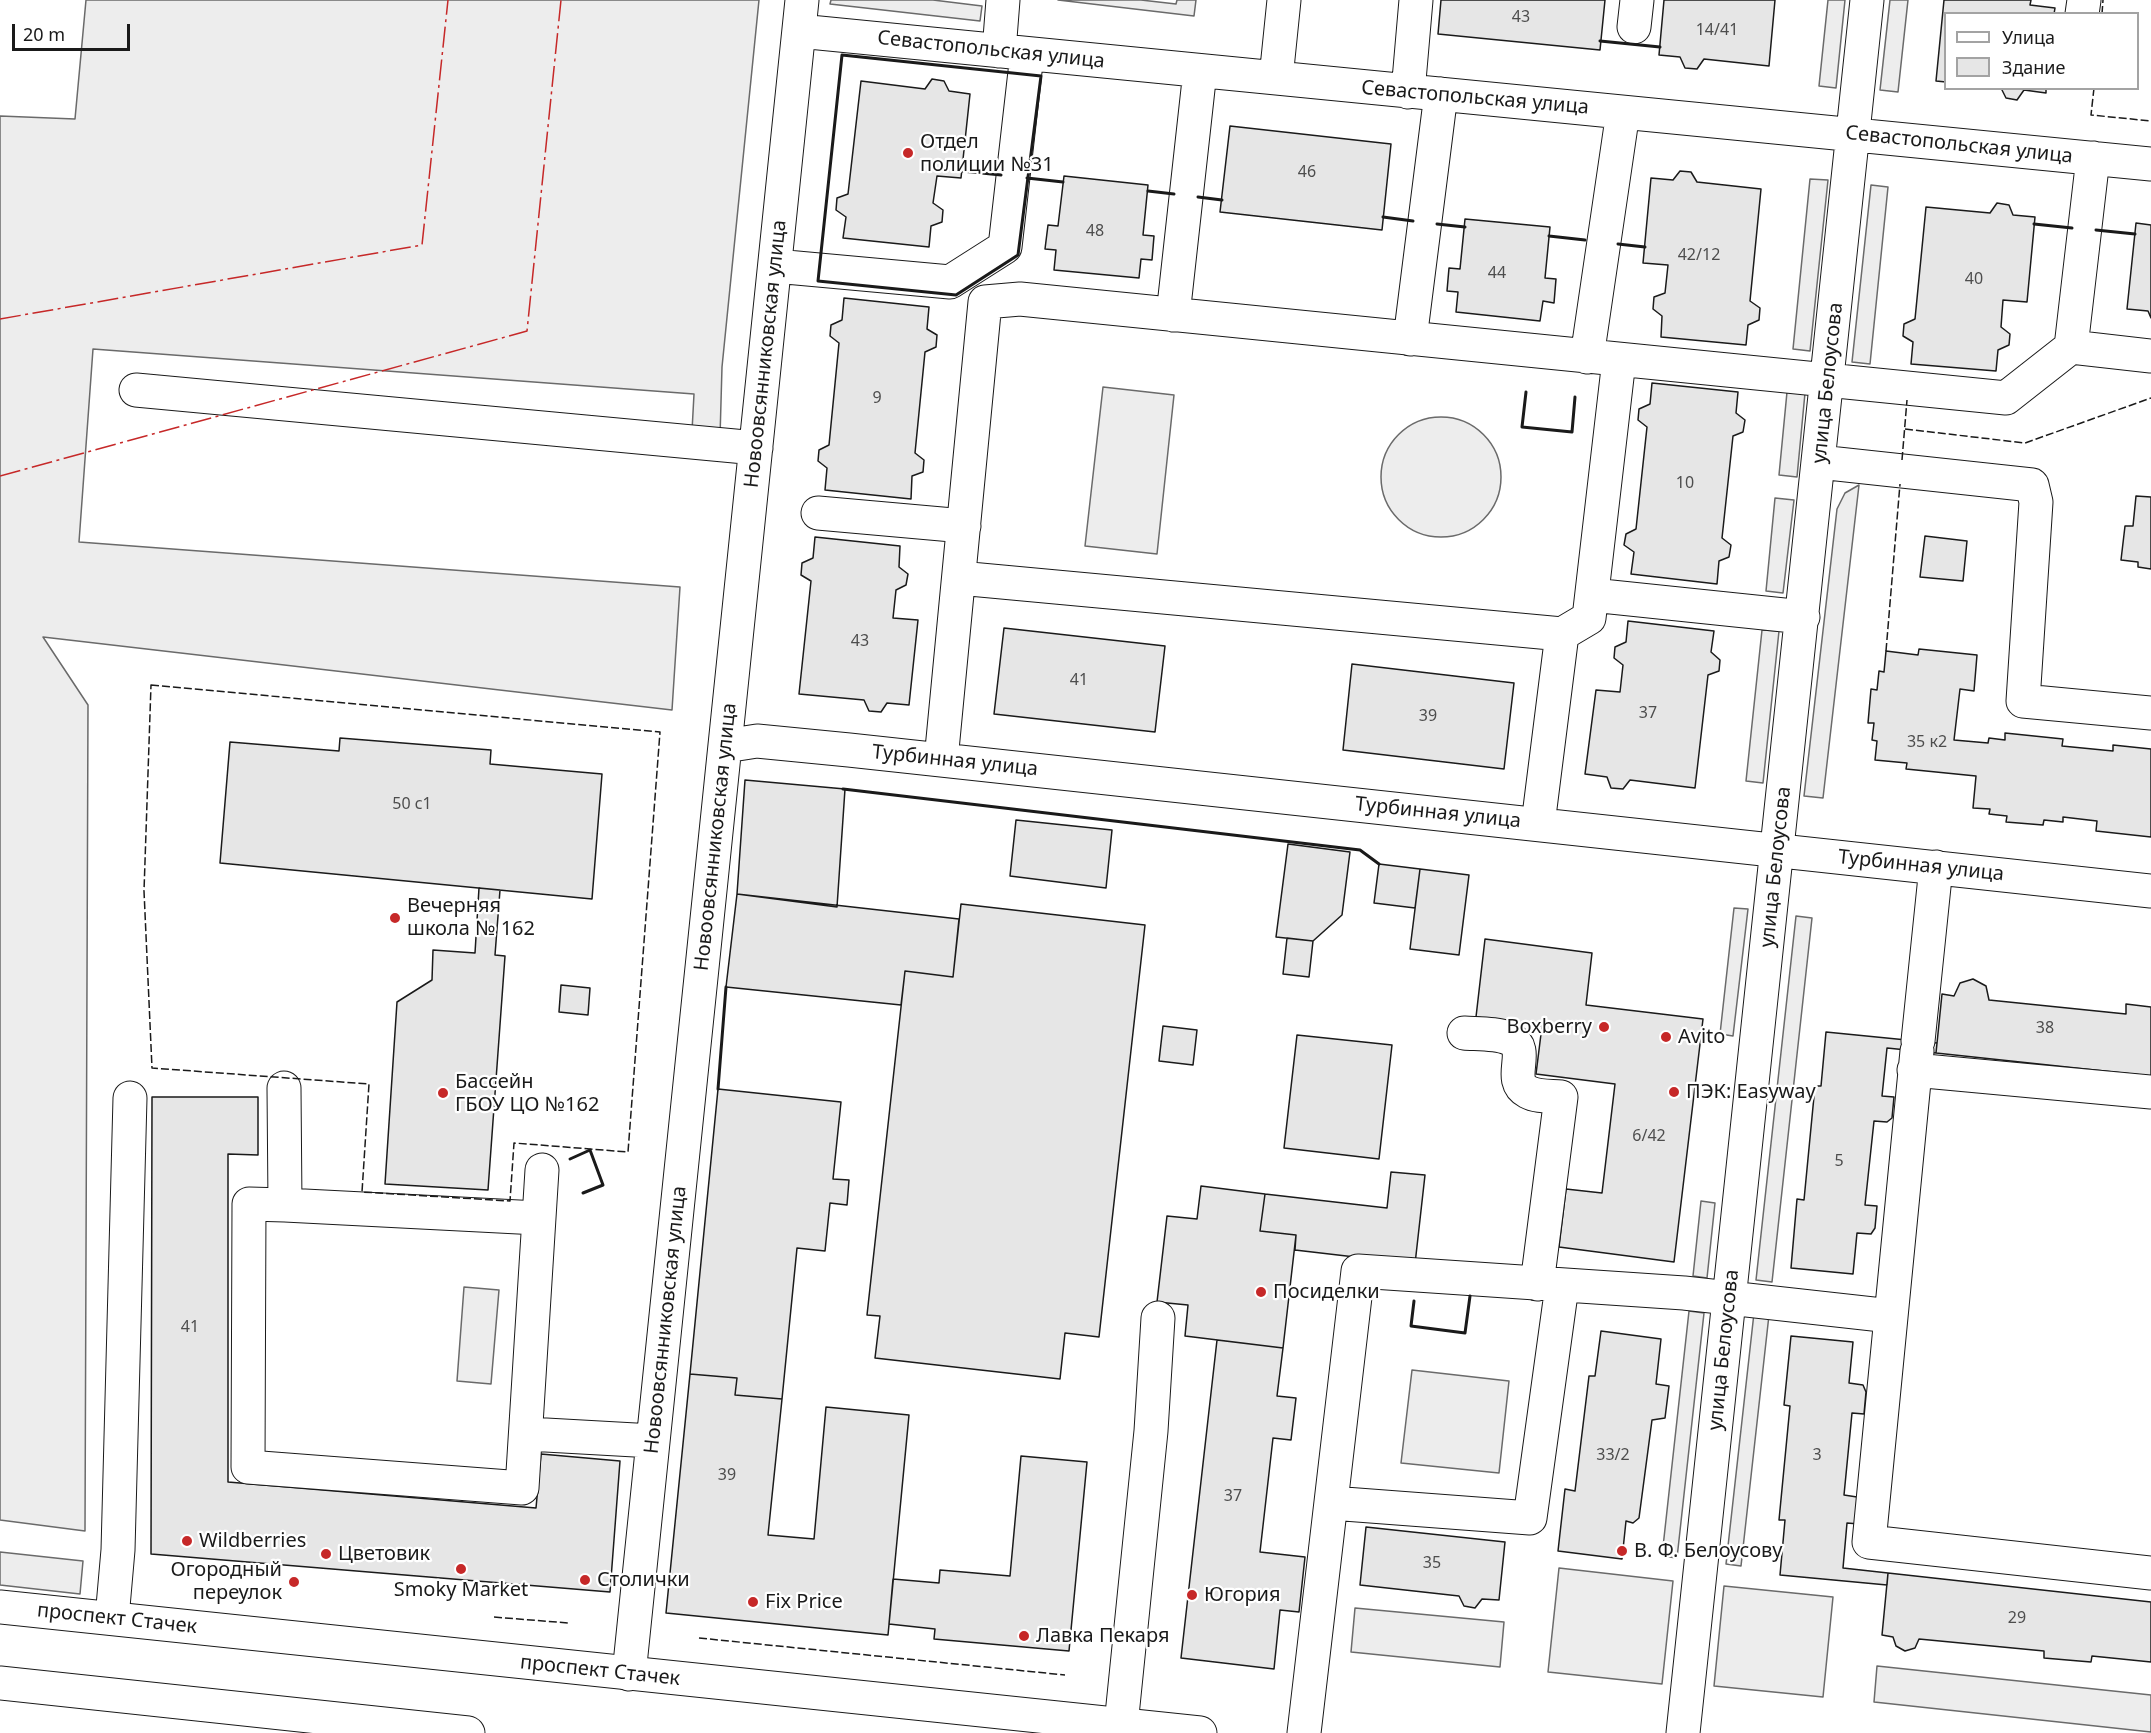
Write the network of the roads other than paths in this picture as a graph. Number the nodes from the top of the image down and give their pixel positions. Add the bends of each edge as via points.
1 (1004, 0) edge
2 (1284, 0) edge
3 (1416, 0) edge
4 (1867, 0) edge
5 (801, 16) edge
6 (1013, 52) junction
7 (1200, 71) junction
8 (1276, 78) junction
9 (1408, 92) junction
10 (1441, 94) junction
11 (1623, 112) junction
12 (1854, 135) junction
13 (2093, 158) junction
14 (2151, 164) edge
15 (775, 266) junction
16 (1173, 315) junction
17 (1410, 339) junction
18 (2071, 347) junction
19 (2151, 356) edge
20 (1587, 357) junction
21 (1619, 360) junction
22 (1828, 381) junction
23 (136, 390) dead end
24 (756, 448) junction
25 (1819, 462) junction
26 (818, 513) dead end
27 (964, 526) junction
28 (959, 578) junction
29 (1592, 596) junction
30 (1803, 617) junction
31 (1562, 634) junction
32 (2151, 713) edge
33 (725, 746) junction
34 (941, 760) junction
35 (1538, 824) junction
36 (1777, 850) junction
37 (1936, 867) junction
38 (2151, 891) edge
39 (1464, 1033) dead end
40 (1916, 1054) junction
41 (284, 1088) dead end
42 (2151, 1092) edge
43 (130, 1098) dead end
44 (542, 1170) dead end
45 (285, 1205) junction
46 (538, 1218) junction
47 (1550, 1285) junction
48 (1730, 1297) junction
49 (1891, 1316) junction
50 (1158, 1318) dead end
51 (528, 1434) junction
52 (653, 1441) junction
53 (1330, 1503) junction
54 (2151, 1573) edge
55 (0, 1607) edge
56 (112, 1618) junction
57 (629, 1674) junction
58 (0, 1683) edge
59 (1121, 1725) junction
60 (468, 1733) edge
61 (1200, 1733) edge
62 (1304, 1733) edge
63 (1683, 1733) edge

1 - 6 street
2 - 8 street
3 - 9 street
4 - 12 street, улица Белоусова
5 - 6 street, Севастопольская улица
5 - 15 street, Новоовсянниковская улица
6 - 7 street, Севастопольская улица
6 - 15 street via 1005,247 950,282
7 - 8 street, Севастопольская улица
7 - 16 street
8 - 9 street, Севастопольская улица
9 - 10 street, Севастопольская улица
10 - 11 street, Севастопольская улица
10 - 17 street
11 - 12 street, Севастопольская улица
11 - 20 street
12 - 13 street, Севастопольская улица
12 - 22 street, улица Белоусова
13 - 14 street, Севастопольская улица
13 - 18 street
15 - 24 street, Новоовсянниковская улица
16 - 17 street
16 - 27 street via 1020,300 985,302
17 - 20 street
18 - 19 street
18 - 22 street via 2006,398
20 - 21 street
21 - 22 street
21 - 29 street
22 - 25 street, улица Белоусова
23 - 24 street
24 - 33 street, Новоовсянниковская улица
25 - 30 street, улица Белоусова
25 - 32 street via 2032,485 2036,502 2023,701
26 - 27 street
27 - 28 street
28 - 31 street
28 - 34 street
29 - 30 street
29 - 31 street via 1589,618
30 - 36 street, улица Белоусова
31 - 35 street
33 - 34 street, Турбинная улица via 757,741
33 - 52 street, Новоовсянниковская улица
34 - 35 street, Турбинная улица
35 - 36 street, Турбинная улица
36 - 37 street, Турбинная улица
36 - 48 street, улица Белоусова
37 - 38 street, Турбинная улица
37 - 40 street
39 - 47 street via 1509,1038 1520,1052 1516,1077 1521,1087 1530,1094 1561,1097
40 - 42 street
40 - 49 street
41 - 45 street
43 - 56 street via 118,1550
44 - 46 street
45 - 46 street
45 - 51 street via 249,1204 248,1467 522,1488
46 - 51 street
47 - 48 street
47 - 53 street via 1358,1271
47 - 53 street via 1530,1518
48 - 49 street
48 - 63 street, улица Белоусова
49 - 54 street via 1869,1542
50 - 59 street via 1150,1442
51 - 52 street
52 - 57 street, Новоовсянниковская улица
53 - 62 street
55 - 56 street, проспект Стачек
56 - 57 street, проспект Стачек
57 - 59 street, проспект Стачек
58 - 60 street
59 - 61 street, проспект Стачек

